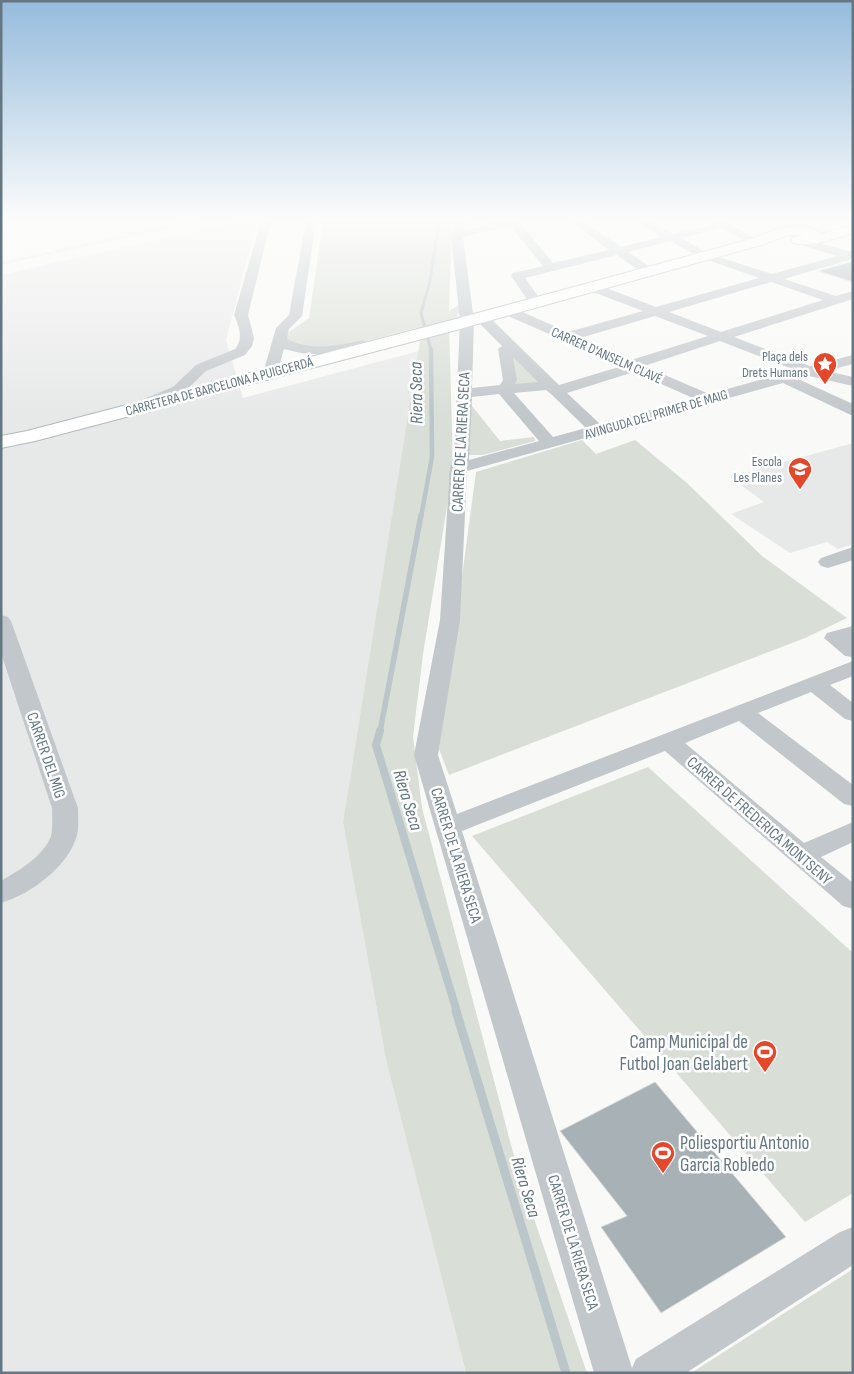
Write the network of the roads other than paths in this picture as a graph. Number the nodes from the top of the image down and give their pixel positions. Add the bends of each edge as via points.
1 (248, 285) edge
2 (301, 285) edge
3 (467, 285) edge
4 (524, 285) edge
5 (599, 285) edge
6 (746, 285) edge
7 (790, 285) edge
8 (592, 287) junction
9 (853, 295) edge
10 (835, 300) junction
11 (536, 302) junction
12 (853, 306) edge
13 (506, 310) junction
14 (660, 312) junction
15 (474, 319) junction
16 (411, 336) junction
17 (567, 337) junction
18 (724, 337) junction
19 (278, 341) junction
20 (512, 348) junction
21 (853, 359) edge
22 (633, 366) junction
23 (812, 372) junction
24 (270, 373) junction
25 (784, 378) junction
26 (853, 382) edge
27 (553, 388) junction
28 (504, 391) junction
29 (463, 392) junction
30 (707, 399) junction
31 (124, 411) junction
32 (853, 411) edge
33 (597, 430) junction
34 (28, 437) junction
35 (1, 442) edge
36 (550, 443) junction
37 (1, 451) edge
38 (459, 468) junction
39 (853, 553) edge
40 (828, 562) dead end
41 (1, 621) edge
42 (853, 632) edge
43 (853, 651) edge
44 (853, 668) edge
45 (813, 683) junction
46 (742, 712) junction
47 (853, 714) edge
48 (668, 741) junction
49 (853, 798) edge
50 (448, 827) junction
51 (853, 831) edge
52 (802, 855) junction
53 (1, 892) edge
54 (853, 899) edge
55 (853, 1244) edge
56 (614, 1373) edge
57 (650, 1373) edge

1 - 31 street via 240,315 246,328 245,346 240,352 201,368 178,390
2 - 19 street via 295,316 283,328
3 - 15 street, CARRER DE LA RIERA SECA
4 - 11 street
5 - 8 main road, CARRETERA DE BARCELONA A PUIGCERDÁ
6 - 14 street
7 - 10 street
8 - 11 main road, CARRETERA DE BARCELONA A PUIGCERDÁ
8 - 14 street
9 - 10 street
10 - 12 street
10 - 18 street
11 - 13 main road, CARRETERA DE BARCELONA A PUIGCERDÁ
13 - 15 main road, CARRETERA DE BARCELONA A PUIGCERDÁ
13 - 17 street, CARRER D'ANSELM CLAVÉ
14 - 17 street
14 - 18 street
15 - 16 main road, CARRETERA DE BARCELONA A PUIGCERDÁ
15 - 20 street
15 - 29 street, CARRER DE LA RIERA SECA
16 - 19 street via 317,352 291,348
16 - 24 main road, CARRETERA DE BARCELONA A PUIGCERDÁ
17 - 22 street, CARRER D'ANSELM CLAVÉ
18 - 22 street
18 - 23 street
19 - 24 street
20 - 27 street
20 - 28 street via 505,349 510,380
21 - 23 street, AVINGUDA DEL PRIMER DE MAIG
22 - 27 street
22 - 30 street, CARRER D'ANSELM CLAVÉ
23 - 25 street, AVINGUDA DEL PRIMER DE MAIG
23 - 26 street
24 - 31 main road, CARRETERA DE BARCELONA A PUIGCERDÁ
25 - 30 street, AVINGUDA DEL PRIMER DE MAIG
25 - 32 street
27 - 28 street
27 - 33 street
28 - 29 street
28 - 36 street
29 - 38 street, CARRER DE LA RIERA SECA
30 - 33 street, AVINGUDA DEL PRIMER DE MAIG
31 - 34 main road, CARRETERA DE BARCELONA A PUIGCERDÁ
33 - 36 street, AVINGUDA DEL PRIMER DE MAIG
34 - 35 main road, CARRETERA DE BARCELONA A PUIGCERDÁ
34 - 37 main road, CARRETERA DE BARCELONA A PUIGCERDÁ
36 - 38 street, AVINGUDA DEL PRIMER DE MAIG
38 - 50 street, CARRER DE LA RIERA SECA via 450,620 426,755
39 - 40 street
41 - 53 street, CARRER DEL MIG via 65,808 64,837 44,866
42 - 43 street via 835,638
44 - 45 street
45 - 46 street
45 - 47 street
46 - 48 street
46 - 49 street
48 - 50 street
48 - 52 street, CARRER DE FREDERICA MONTSENY
50 - 56 street, CARRER DE LA RIERA SECA
51 - 52 street
52 - 54 street, CARRER DE FREDERICA MONTSENY
55 - 57 street

